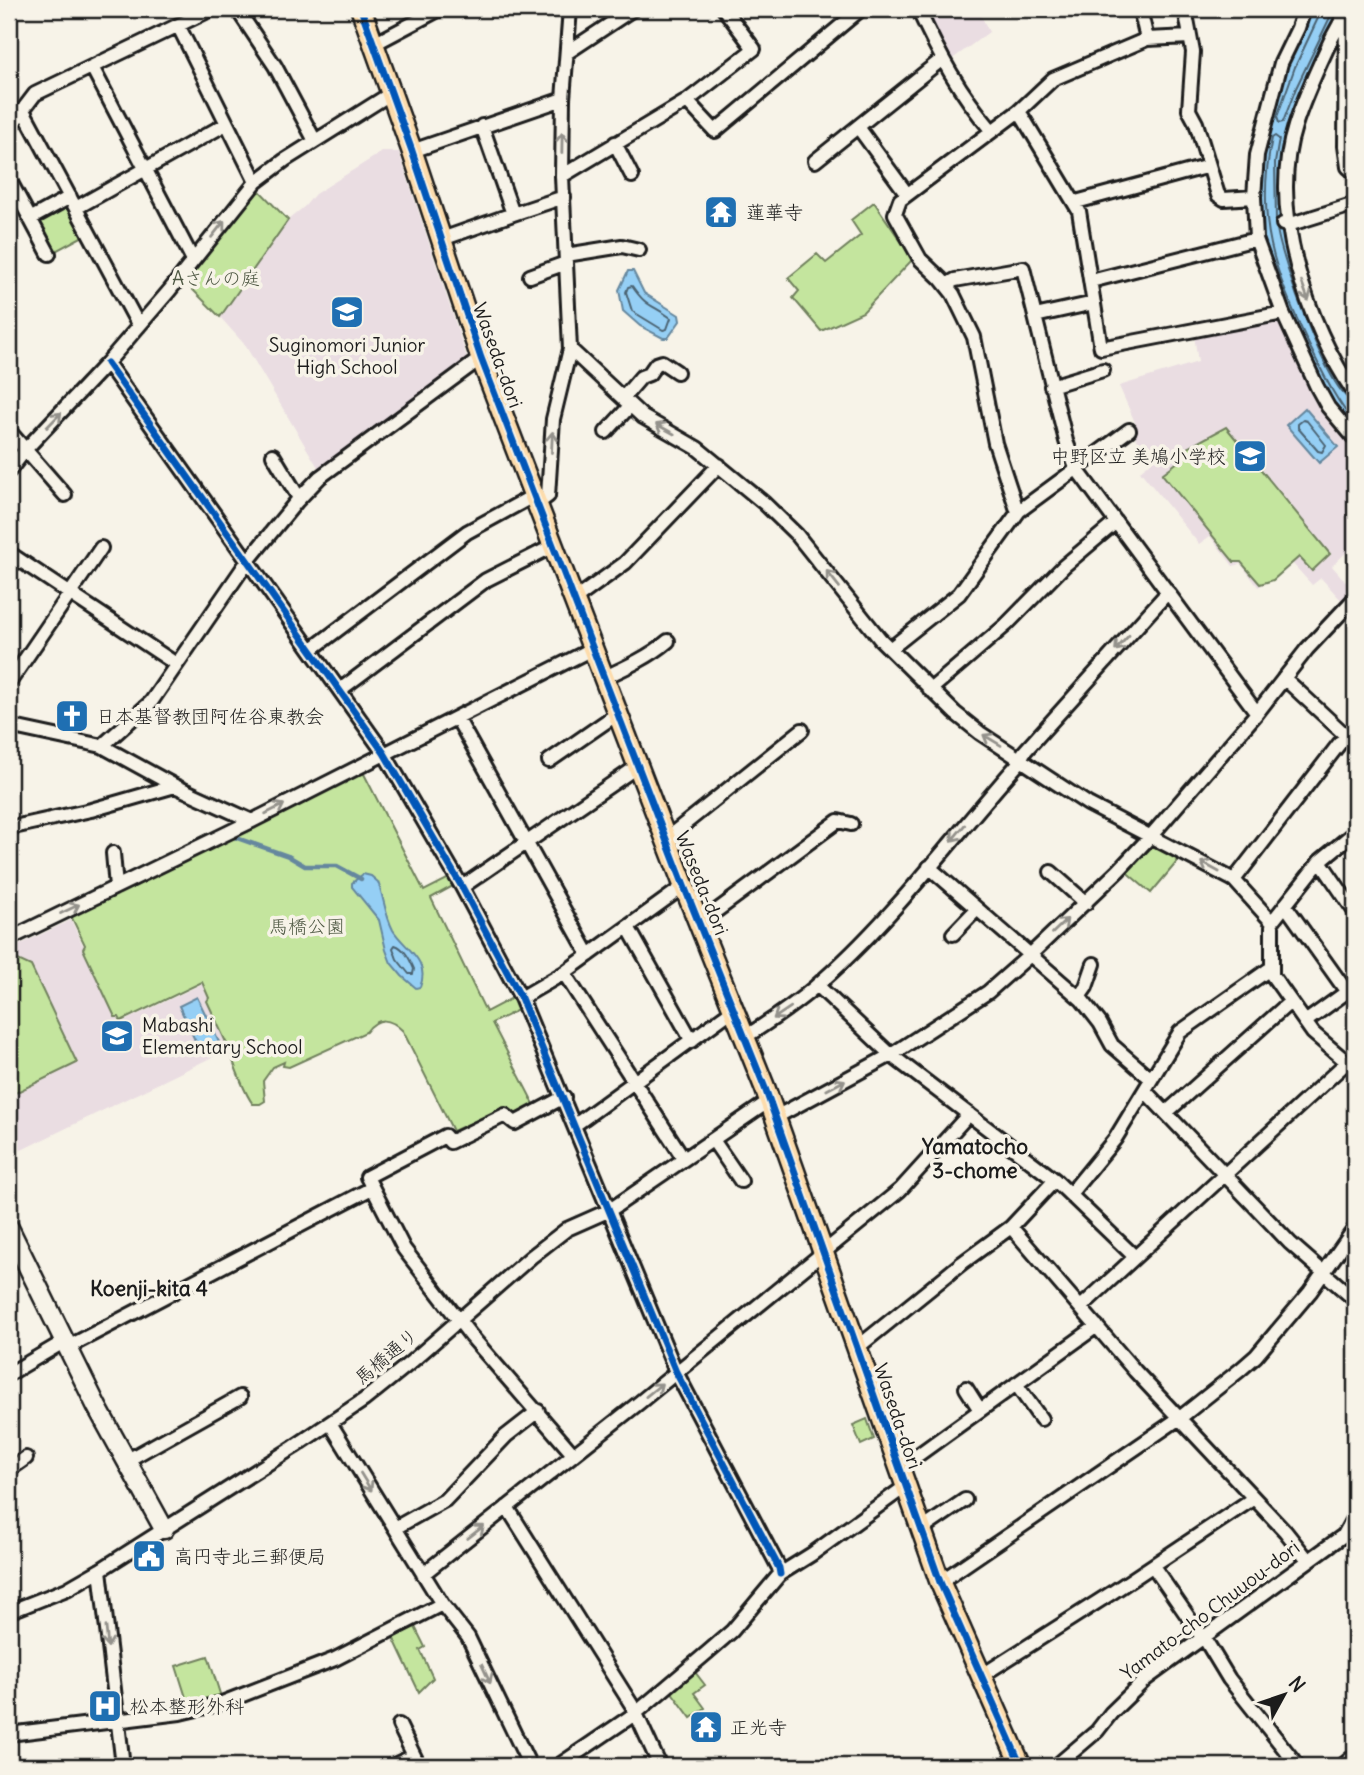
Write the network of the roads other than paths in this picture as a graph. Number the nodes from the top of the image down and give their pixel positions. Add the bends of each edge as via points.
1 (212, 9) edge
2 (237, 9) edge
3 (361, 9) edge
4 (440, 9) edge
5 (570, 9) edge
6 (633, 9) edge
7 (724, 9) edge
8 (861, 9) edge
9 (918, 9) edge
10 (1140, 9) edge
11 (1185, 9) edge
12 (1304, 9) edge
13 (1346, 10) edge
14 (178, 25) junction
15 (1190, 37) junction
16 (1147, 39) junction
17 (374, 44) junction
18 (568, 52) junction
19 (942, 60) junction
20 (92, 67) junction
21 (390, 94) junction
22 (563, 99) junction
23 (687, 101) junction
24 (23, 110) junction
25 (1019, 111) junction
26 (226, 124) junction
27 (482, 126) junction
28 (858, 127) junction
29 (9, 128) edge
30 (992, 131) junction
31 (315, 141) junction
32 (615, 143) junction
33 (412, 151) junction
34 (815, 161) dead end
35 (1209, 166) junction
36 (147, 169) junction
37 (1355, 173) edge
38 (562, 176) junction
39 (632, 176) dead end
40 (9, 179) edge
41 (256, 182) junction
42 (907, 194) junction
43 (564, 197) junction
44 (1254, 197) junction
45 (1076, 202) junction
46 (73, 203) junction
47 (1355, 204) edge
48 (513, 214) junction
49 (30, 219) junction
50 (1286, 225) junction
51 (1258, 233) junction
52 (442, 239) junction
53 (639, 250) dead end
54 (49, 254) dead end
55 (566, 259) junction
56 (193, 260) junction
57 (530, 275) dead end
58 (1091, 281) junction
59 (946, 285) junction
60 (1094, 303) junction
61 (1283, 313) junction
62 (1035, 316) junction
63 (139, 326) junction
64 (570, 349) junction
65 (481, 358) junction
66 (107, 363) junction
67 (1103, 370) dead end
68 (677, 372) dead end
69 (1051, 386) junction
70 (1355, 394) edge
71 (627, 402) junction
72 (9, 430) edge
73 (1129, 430) dead end
74 (606, 432) dead end
75 (1355, 439) edge
76 (26, 449) junction
77 (273, 455) dead end
78 (719, 465) junction
79 (1076, 468) junction
80 (9, 471) edge
81 (65, 495) dead end
82 (299, 498) junction
83 (535, 500) junction
84 (1019, 511) junction
85 (1115, 522) junction
86 (554, 546) junction
87 (101, 548) dead end
88 (9, 553) edge
89 (247, 562) junction
90 (1168, 592) junction
91 (70, 594) junction
92 (1355, 598) edge
93 (574, 600) junction
94 (668, 641) dead end
95 (312, 649) junction
96 (592, 649) junction
97 (890, 649) junction
98 (176, 664) junction
99 (603, 678) junction
100 (1284, 678) junction
101 (9, 683) edge
102 (340, 690) junction
103 (930, 690) junction
104 (1257, 713) junction
105 (617, 714) junction
106 (457, 718) junction
107 (9, 726) edge
108 (802, 730) dead end
109 (1351, 739) edge
110 (102, 746) junction
111 (384, 753) junction
112 (1021, 757) junction
113 (549, 761) dead end
114 (638, 765) junction
115 (175, 786) junction
116 (252, 821) junction
117 (851, 824) dead end
118 (9, 828) edge
119 (1355, 832) edge
120 (1150, 837) junction
121 (667, 838) junction
122 (527, 844) junction
123 (113, 853) dead end
124 (1320, 861) junction
125 (929, 867) junction
126 (1051, 872) dead end
127 (1234, 880) junction
128 (684, 886) junction
129 (116, 887) junction
130 (462, 887) junction
131 (1086, 902) junction
132 (1285, 905) junction
133 (977, 909) junction
134 (1355, 912) edge
135 (1272, 922) junction
136 (700, 923) junction
137 (628, 927) junction
138 (953, 934) dead end
139 (9, 939) edge
140 (589, 955) junction
141 (1030, 955) junction
142 (1094, 964) dead end
143 (1271, 968) junction
144 (564, 973) junction
145 (817, 985) junction
146 (1351, 989) edge
147 (1079, 997) junction
148 (521, 999) junction
149 (1290, 1002) junction
150 (734, 1009) junction
151 (1305, 1022) junction
152 (745, 1037) junction
153 (692, 1041) junction
154 (891, 1055) junction
155 (1351, 1066) edge
156 (1150, 1078) junction
157 (635, 1083) junction
158 (1145, 1091) junction
159 (564, 1097) junction
160 (772, 1109) junction
161 (1167, 1112) junction
162 (969, 1114) junction
163 (575, 1125) junction
164 (713, 1140) junction
165 (684, 1159) junction
166 (1224, 1175) junction
167 (1055, 1180) junction
168 (741, 1181) dead end
169 (372, 1188) junction
170 (1070, 1194) junction
171 (610, 1210) junction
172 (1011, 1227) junction
173 (9, 1228) edge
174 (1355, 1228) edge
175 (824, 1251) junction
176 (15, 1253) edge
177 (1135, 1257) junction
178 (1324, 1272) junction
179 (1355, 1300) edge
180 (1081, 1307) junction
181 (459, 1320) junction
182 (1097, 1326) junction
183 (66, 1344) junction
184 (858, 1347) junction
185 (676, 1372) junction
186 (9, 1374) edge
187 (1016, 1384) junction
188 (966, 1388) dead end
189 (240, 1397) dead end
190 (980, 1410) junction
191 (538, 1411) junction
192 (1181, 1417) junction
193 (1041, 1419) dead end
194 (330, 1423) junction
195 (573, 1454) junction
196 (26, 1458) dead end
197 (126, 1461) junction
198 (9, 1470) edge
199 (903, 1477) junction
200 (1254, 1498) junction
201 (965, 1500) dead end
202 (508, 1507) junction
203 (1355, 1515) edge
204 (395, 1528) junction
205 (164, 1529) junction
206 (921, 1530) junction
207 (1350, 1537) edge
208 (1308, 1560) junction
209 (1153, 1566) junction
210 (100, 1570) junction
211 (423, 1574) junction
212 (780, 1574) junction
213 (940, 1582) junction
214 (442, 1604) junction
215 (9, 1612) edge
216 (1202, 1637) junction
217 (981, 1676) junction
218 (636, 1713) junction
219 (117, 1720) junction
220 (399, 1725) dead end
221 (9, 1734) edge
222 (1355, 1755) edge
223 (417, 1761) edge
224 (123, 1766) edge
225 (392, 1766) edge
226 (530, 1766) edge
227 (558, 1766) edge
228 (660, 1766) edge
229 (1021, 1766) edge
230 (1056, 1766) edge
231 (1298, 1766) edge
232 (1342, 1766) edge

1 - 14 street
2 - 31 street via 275,66
3 - 17 main road, Waseda-dori
4 - 17 street
5 - 18 street
6 - 18 street
7 - 23 street via 754,49
8 - 23 street via 715,131
9 - 19 street
10 - 16 street
11 - 15 street
12 - 44 street via 1279,70 1257,155
13 - 37 street via 1345,146 1348,167
13 - 50 street via 1294,128 1286,170
14 - 20 street
14 - 26 street
15 - 16 street
15 - 35 street via 1189,110
16 - 25 street via 1053,79
17 - 21 main road, Waseda-dori
18 - 22 street
19 - 28 street
19 - 30 street
20 - 24 street via 35,94
20 - 36 street
21 - 31 street
21 - 33 main road, Waseda-dori
22 - 27 street
38 -> 22 street
23 - 32 street
24 - 29 street
24 - 46 street
25 - 30 street
25 - 45 street
26 - 36 street
26 - 41 street
27 - 33 street
27 - 48 street
28 - 34 street
28 - 42 street
30 - 42 street
31 - 41 street
32 - 38 street
32 - 39 street
33 - 52 main road, Waseda-dori
35 - 44 street via 1218,195 1224,199
35 - 45 street
36 - 46 street
36 - 56 street
38 - 43 street
40 - 49 street
56 -> 41 street
42 - 59 street via 895,214 920,259
43 - 48 street
43 - 55 street
44 - 51 street
45 - 58 street
46 - 49 street
46 - 63 street
47 - 50 street
48 - 52 street
49 - 54 street
50 -> 70 street via 1308,301
51 - 58 street
51 - 61 street
52 - 65 main road, Waseda-dori
53 - 55 street via 622,246
55 - 57 street
55 - 64 street
56 - 63 street
58 - 60 street
59 - 62 street via 955,279 1023,268
59 - 84 street via 974,337 995,443
60 - 61 street via 1101,348
60 - 62 street
61 - 75 street via 1328,407
62 - 69 street
63 - 66 street
64 - 71 street
83 -> 64 street via 548,496 553,419
65 - 82 street via 320,477
65 - 83 main road, Waseda-dori
76 -> 66 street
66 - 89 street
67 - 69 street
68 - 71 street via 662,362 656,364 641,377
69 - 79 street
71 - 74 street
78 -> 71 street
72 - 76 street
73 - 79 street
76 - 80 street
76 - 81 street
77 - 82 street
78 - 93 street via 625,563
97 -> 78 street via 797,535
79 - 84 street
79 - 85 street
82 - 89 street
83 - 86 main road, Waseda-dori
83 - 95 street via 467,532
84 - 97 street via 959,594
85 - 90 street
85 - 103 street
86 - 93 main road, Waseda-dori
86 - 102 street via 486,580
87 - 91 street
88 - 91 street
89 - 95 street
89 - 98 street
90 - 104 street
90 -> 112 street
91 - 98 street
91 - 101 street
92 - 100 street, 馬橋通り
93 - 96 main road, Waseda-dori
94 - 99 street via 652,655
95 - 102 street
96 - 99 main road, Waseda-dori
96 - 106 street
97 - 103 street
98 - 110 street via 151,702
99 - 105 main road, Waseda-dori
100 - 104 street, 馬橋通り
100 - 109 street
102 - 111 street
112 -> 103 street via 980,733
104 - 120 street, 馬橋通り
105 - 113 street
105 - 114 main road, Waseda-dori
106 - 111 street
106 - 122 street
107 - 110 street
108 - 121 street
109 - 127 street
110 - 115 street
116 -> 111 street
111 - 130 street
112 - 120 street via 1088,804
112 -> 125 street
114 - 121 main road, Waseda-dori
114 - 122 street
115 - 116 street
115 - 118 street
116 - 129 street
117 - 136 street via 838,821
119 - 124 street
127 -> 120 street
120 - 131 street, 馬橋通り
121 - 128 main road, Waseda-dori
122 - 130 street
122 - 140 street
123 - 129 street
124 - 132 street
124 - 134 street
125 - 133 street
125 - 145 street
126 - 131 street
127 - 135 street
128 - 136 main road, Waseda-dori
128 - 137 street
139 -> 129 street
130 - 148 street
141 -> 131 street, 馬橋通り
132 - 135 street
132 - 146 street
133 - 138 street
133 - 141 street
135 - 143 street
136 - 150 main road, Waseda-dori
137 - 140 street
137 - 153 street
140 - 144 street
141 - 147 street
141 - 154 street, 馬橋通り via 988,992
142 - 147 street
143 - 149 street
143 - 156 street via 1180,1032
144 - 148 street
144 - 157 street
145 -> 152 street
145 - 154 street
146 - 151 street
147 - 156 street via 1112,1045
148 - 159 street
149 - 151 street
149 - 161 street
150 - 152 main road, Waseda-dori
150 - 153 street
151 - 155 street
152 - 160 main road, Waseda-dori
153 - 157 street
160 -> 154 street, 馬橋通り
154 - 162 street
155 - 166 street
156 - 158 street
157 - 163 street
157 - 165 street
158 - 161 street
158 - 170 street via 1115,1139
159 - 163 street
159 - 169 street via 515,1123 505,1115 450,1142 445,1136 368,1177
160 - 164 street, 馬橋通り
160 - 175 main road, Waseda-dori
161 - 166 street
162 - 167 street
162 - 175 street via 900,1190
163 - 171 street
164 - 165 street, 馬橋通り
164 - 168 street
165 - 171 street, 馬橋通り
166 - 177 street
166 - 178 street
167 - 170 street
167 - 172 street
169 - 181 street via 404,1249
169 - 183 street
170 - 177 street
171 - 181 street, 馬橋通り via 567,1229
171 - 185 street
172 - 180 street
172 - 184 street
173 - 176 street
174 - 178 street
175 - 184 main road, Waseda-dori
175 - 185 street
176 - 183 street
177 - 180 street
178 - 179 street
178 - 192 street via 1256,1356
180 - 182 street
181 - 191 street
181 - 194 street, 馬橋通り via 380,1388
182 - 187 street
182 - 192 street
183 - 186 street
183 - 197 street
184 - 199 main road, Waseda-dori
195 -> 185 street
185 - 212 street
187 - 190 street
187 - 193 street
188 - 190 street
189 - 197 street
190 - 199 street
191 - 195 street
191 - 204 street via 506,1436 445,1500
192 - 200 street
192 - 213 street
194 -> 204 street
194 - 205 street, 馬橋通り
195 - 202 street
196 - 198 street
197 - 205 street
199 - 206 main road, Waseda-dori
199 - 212 street
200 - 208 street
200 - 209 street
201 - 206 street
211 -> 202 street
202 - 218 street
203 - 207 street, Yamato-cho Chuuou-dori
204 - 211 street
205 - 210 street, 馬橋通り
206 - 213 main road, Waseda-dori
207 - 208 street, Yamato-cho Chuuou-dori
208 - 216 street, Yamato-cho Chuuou-dori
209 - 216 street
209 - 217 street
210 - 215 street, 馬橋通り
210 -> 219 street
211 - 214 street
212 - 218 street via 732,1631
213 - 217 main road, Waseda-dori
214 - 219 street via 335,1659 222,1703
214 -> 226 street via 468,1637
216 - 230 street, Yamato-cho Chuuou-dori via 1146,1678 1097,1731
216 - 231 street
217 - 229 main road, Waseda-dori
218 - 227 street
218 - 228 street
219 - 221 street
219 - 224 street
220 - 223 street
222 - 232 street
223 - 225 street

